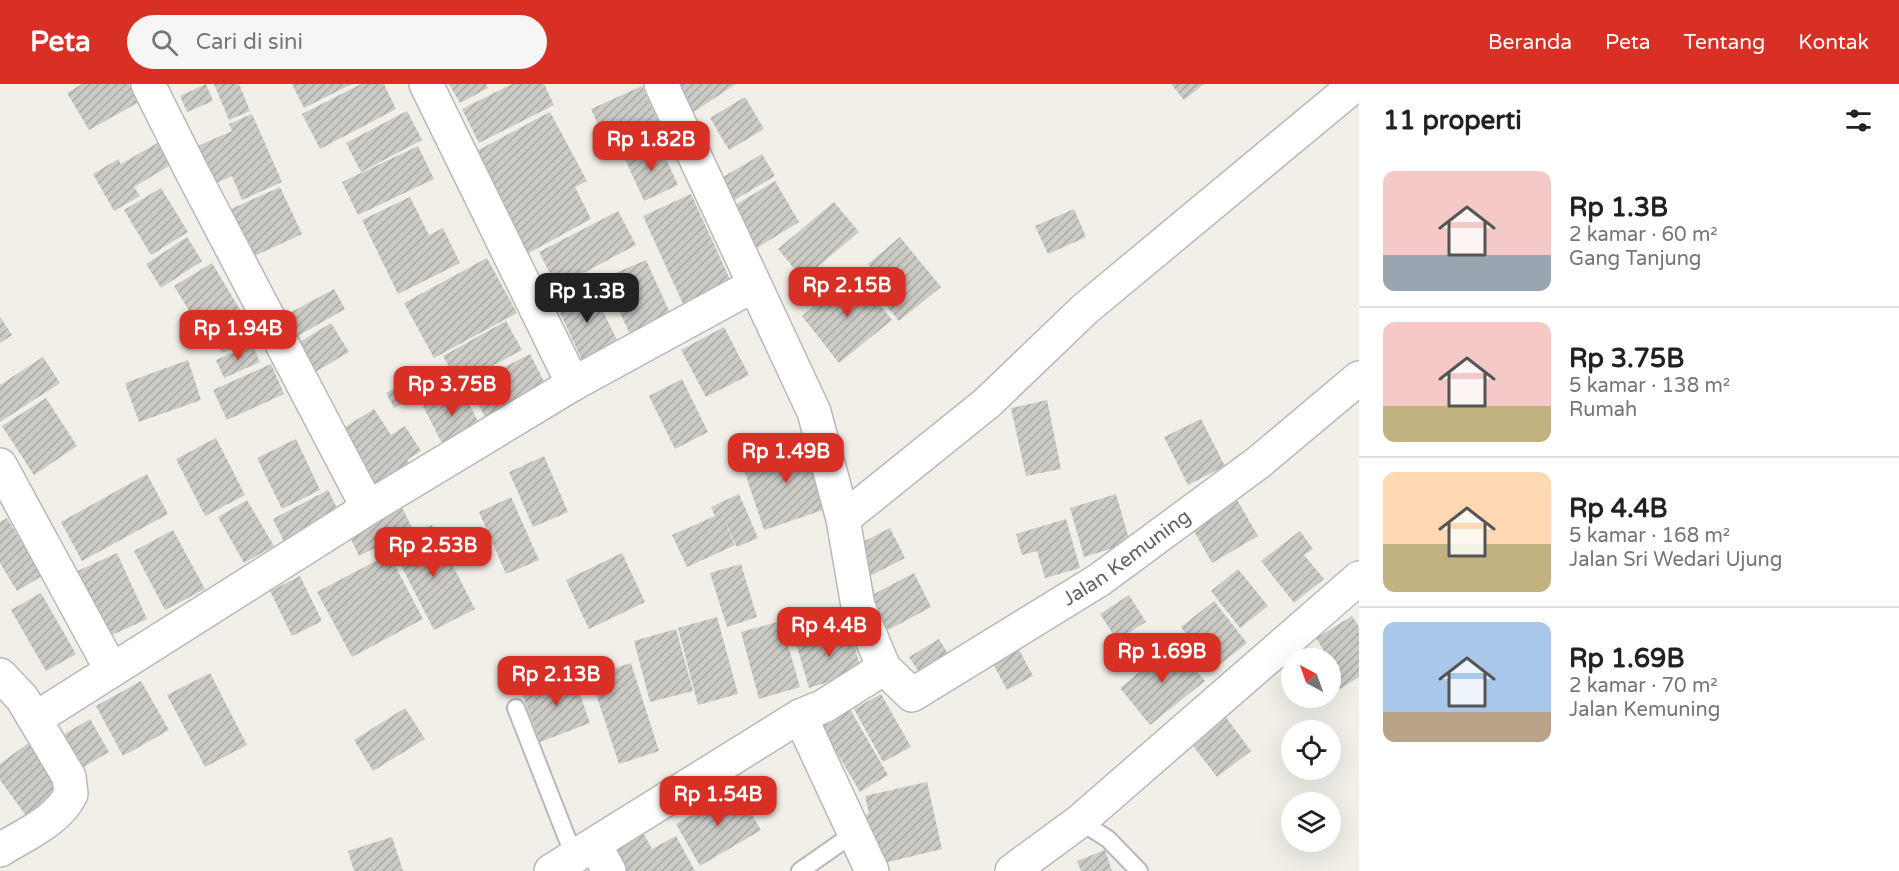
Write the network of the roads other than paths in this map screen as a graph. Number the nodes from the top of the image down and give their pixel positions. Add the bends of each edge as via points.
1 (148, 84) edge
2 (426, 84) edge
3 (661, 84) edge
4 (1356, 84) edge
5 (754, 285) junction
6 (1359, 378) edge
7 (573, 384) junction
8 (0, 465) edge
9 (368, 508) junction
10 (843, 519) junction
11 (1359, 578) edge
12 (884, 668) junction
13 (111, 669) junction
14 (0, 675) edge
15 (516, 708) dead end
16 (800, 717) junction
17 (35, 719) junction
18 (1080, 820) junction
19 (853, 834) junction
20 (0, 850) edge
21 (582, 861) edge
22 (800, 871) edge
23 (872, 871) edge
24 (1012, 871) edge
25 (1139, 871) edge

1 - 9 street
2 - 7 street
3 - 5 street
4 - 10 street via 1085,309 987,403
5 - 7 street
5 - 10 street via 814,412
6 - 12 street, Jalan Kemuning via 1259,462 1099,580 912,695
7 - 9 street
8 - 13 street
9 - 13 street
10 - 12 street via 858,606
11 - 18 street
12 - 16 street
13 - 17 street
14 - 17 street via 13,686
15 - 21 lane
16 - 19 street
16 - 21 street
17 - 20 street via 69,777 71,794 46,822
18 - 24 street
18 - 25 lane via 1108,839
19 - 22 lane
19 - 23 street

